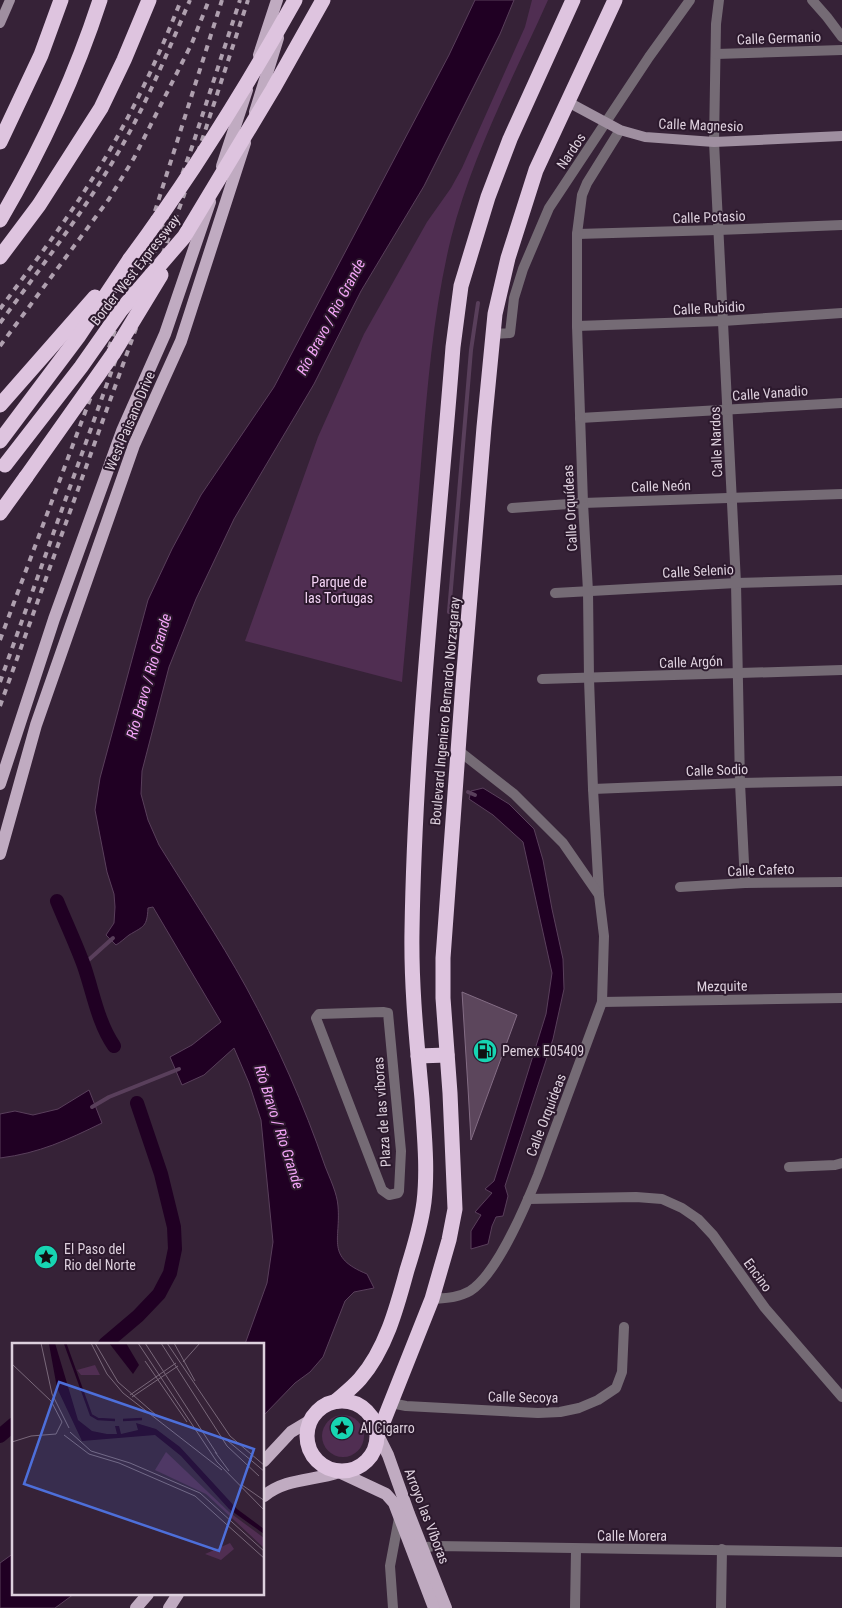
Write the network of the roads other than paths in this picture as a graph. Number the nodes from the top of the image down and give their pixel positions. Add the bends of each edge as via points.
1 (10, 0) edge
2 (61, 0) edge
3 (100, 0) edge
4 (149, 0) edge
5 (277, 0) edge
6 (290, 0) edge
7 (295, 0) edge
8 (323, 0) edge
9 (573, 0) edge
10 (615, 0) edge
11 (690, 0) edge
12 (719, 0) edge
13 (812, 0) edge
14 (0, 23) edge
15 (842, 36) edge
16 (842, 50) edge
17 (716, 54) junction
18 (568, 102) junction
19 (606, 123) junction
20 (620, 130) junction
21 (842, 136) edge
22 (0, 142) edge
23 (714, 142) junction
24 (0, 220) edge
25 (842, 225) edge
26 (718, 230) junction
27 (577, 234) junction
28 (184, 238) junction
29 (0, 257) edge
30 (130, 259) junction
31 (842, 313) edge
32 (723, 321) junction
33 (577, 326) junction
34 (494, 334) junction
35 (842, 403) edge
36 (0, 405) edge
37 (728, 410) junction
38 (580, 418) junction
39 (0, 441) edge
40 (2, 468) edge
41 (842, 494) edge
42 (731, 498) junction
43 (583, 503) junction
44 (512, 508) dead end
45 (0, 514) edge
46 (842, 580) edge
47 (736, 583) junction
48 (588, 591) junction
49 (555, 593) dead end
50 (842, 670) edge
51 (737, 674) junction
52 (542, 679) dead end
53 (589, 679) junction
54 (459, 751) junction
55 (842, 782) edge
56 (740, 783) junction
57 (0, 784) edge
58 (593, 789) junction
59 (0, 854) edge
60 (842, 882) edge
61 (745, 883) junction
62 (680, 887) dead end
63 (599, 895) junction
64 (842, 998) edge
65 (602, 1002) junction
66 (318, 1014) joint
67 (447, 1055) junction
68 (418, 1056) junction
69 (842, 1164) edge
70 (789, 1167) dead end
71 (528, 1199) junction
72 (432, 1299) junction
73 (624, 1326) dead end
74 (842, 1397) edge
75 (336, 1401) junction
76 (391, 1403) junction
77 (311, 1420) junction
78 (378, 1435) junction
79 (265, 1461) edge
80 (339, 1472) junction
81 (265, 1495) edge
82 (404, 1516) junction
83 (422, 1548) junction
84 (722, 1549) junction
85 (576, 1550) junction
86 (842, 1552) edge
87 (146, 1596) edge
88 (177, 1596) edge
89 (136, 1608) edge
90 (169, 1608) edge
91 (393, 1608) edge
92 (434, 1608) edge
93 (446, 1608) edge
94 (575, 1608) edge
95 (721, 1608) edge

1 - 14 street
2 - 22 highway via 41,55
3 - 24 highway via 57,112
4 - 29 highway via 101,108 44,197
5 - 57 main road, West Paisano Drive via 166,334 122,431 20,718
6 - 59 main road, West Paisano Drive via 180,341 134,445 36,724
7 - 30 highway, Border West Expressway, bridge via 209,146
8 - 28 highway, Border West Expressway, bridge
9 - 68 highway, Boulevard Ingeniero Bernardo Norzagaray via 510,139 461,286 420,741 412,931 412,990
10 - 18 highway, Boulevard Ingeniero Bernardo Norzagaray
11 - 19 street, Nardos
12 - 17 street, Calle Nardos
13 - 15 street
16 - 17 street, Calle Germanio
17 - 23 street, Calle Nardos
18 - 19 street, Calle Magnesio
18 - 34 highway, Boulevard Ingeniero Bernardo Norzagaray via 536,170 508,258 495,314
19 - 20 street, Calle Magnesio
19 - 34 street, Nardos via 549,208 538,230 522,268 510,333
20 - 23 street, Calle Magnesio via 654,138
20 - 27 street, Calle Orquídeas via 582,195
21 - 23 street, Calle Magnesio
23 - 26 street, Calle Nardos
25 - 26 street, Calle Potasio
26 - 27 street, Calle Potasio
26 - 32 street, Calle Nardos
27 - 33 street, Calle Orquídeas
28 - 40 highway, Border West Expressway, bridge via 121,310
28 - 45 highway, bridge via 112,354
30 - 36 highway
30 - 39 highway, Border West Expressway via 78,337
31 - 32 street, Calle Rubidio
32 - 33 street, Calle Rubidio
32 - 37 street, Calle Nardos
33 - 38 street, Calle Orquídeas
34 - 54 highway, Boulevard Ingeniero Bernardo Norzagaray
35 - 37 street, Calle Vanadio
37 - 38 street, Calle Vanadio
37 - 42 street, Calle Nardos
38 - 43 street, Calle Orquídeas
41 - 42 street, Calle Neón
42 - 43 street, Calle Neón
42 - 47 street, Calle Nardos
43 - 44 street, Calle Neón
43 - 48 street, Calle Orquídeas
46 - 47 street, Calle Selenio
47 - 48 street, Calle Selenio
47 - 51 street, Calle Nardos
48 - 49 street, Calle Selenio
48 - 53 street, Calle Orquídeas
50 - 51 street, Calle Argón
51 - 53 street, Calle Argón
51 - 56 street, Calle Nardos
52 - 53 street, Calle Argón
53 - 58 street, Calle Orquídeas
54 - 63 street, Calle Orquídeas via 514,794 563,843
54 - 67 highway, Boulevard Ingeniero Bernardo Norzagaray via 443,958
55 - 56 street, Calle Sodio
56 - 58 street, Calle Sodio
56 - 61 street, Calle Nardos
58 - 63 street, Calle Orquídeas
60 - 61 street, Calle Cafeto
61 - 62 street, Calle Cafeto
63 - 65 street, Calle Orquídeas via 604,936
64 - 65 street, Mezquite
65 - 71 street, Calle Orquídeas
66 - 66 street, Plaza de las víboras via 316,1018 382,1190 389,1194 398,1193 401,1151 388,1012
67 - 68 highway
67 - 72 highway, Boulevard Ingeniero Bernardo Norzagaray via 455,1209
68 - 75 highway, Boulevard Ingeniero Bernardo Norzagaray via 426,1173 418,1236 386,1333 361,1378
69 - 70 street
71 - 72 street, Calle Orquídeas via 498,1260 471,1291 455,1298
71 - 74 street, Encino via 636,1197 662,1199 682,1208 713,1235 765,1308
72 - 76 highway, Boulevard Ingeniero Bernardo Norzagaray
73 - 76 street, Calle Secoya via 622,1372 616,1388 579,1408 538,1412
75 - 77 highway via 326,1404
75 - 78 highway via 356,1403 365,1408 372,1416
76 - 78 highway, Boulevard Ingeniero Bernardo Norzagaray
77 - 79 main road via 291,1432
77 - 80 highway via 307,1436 312,1453 318,1462
78 - 80 highway via 371,1458 357,1468
78 - 82 main road, Arroyo las Víboras via 388,1455
80 - 81 main road via 287,1483
80 - 82 main road, Arroyo las Víboras via 389,1496
82 - 83 main road, Arroyo las Víboras
82 - 91 street via 390,1566
82 - 92 main road, Arroyo las Víboras
83 - 85 street, Calle Morera
83 - 93 main road, Arroyo las Víboras
84 - 85 street, Calle Morera
84 - 86 street, Calle Morera
84 - 95 street
85 - 94 street
87 - 89 main road
88 - 90 main road

